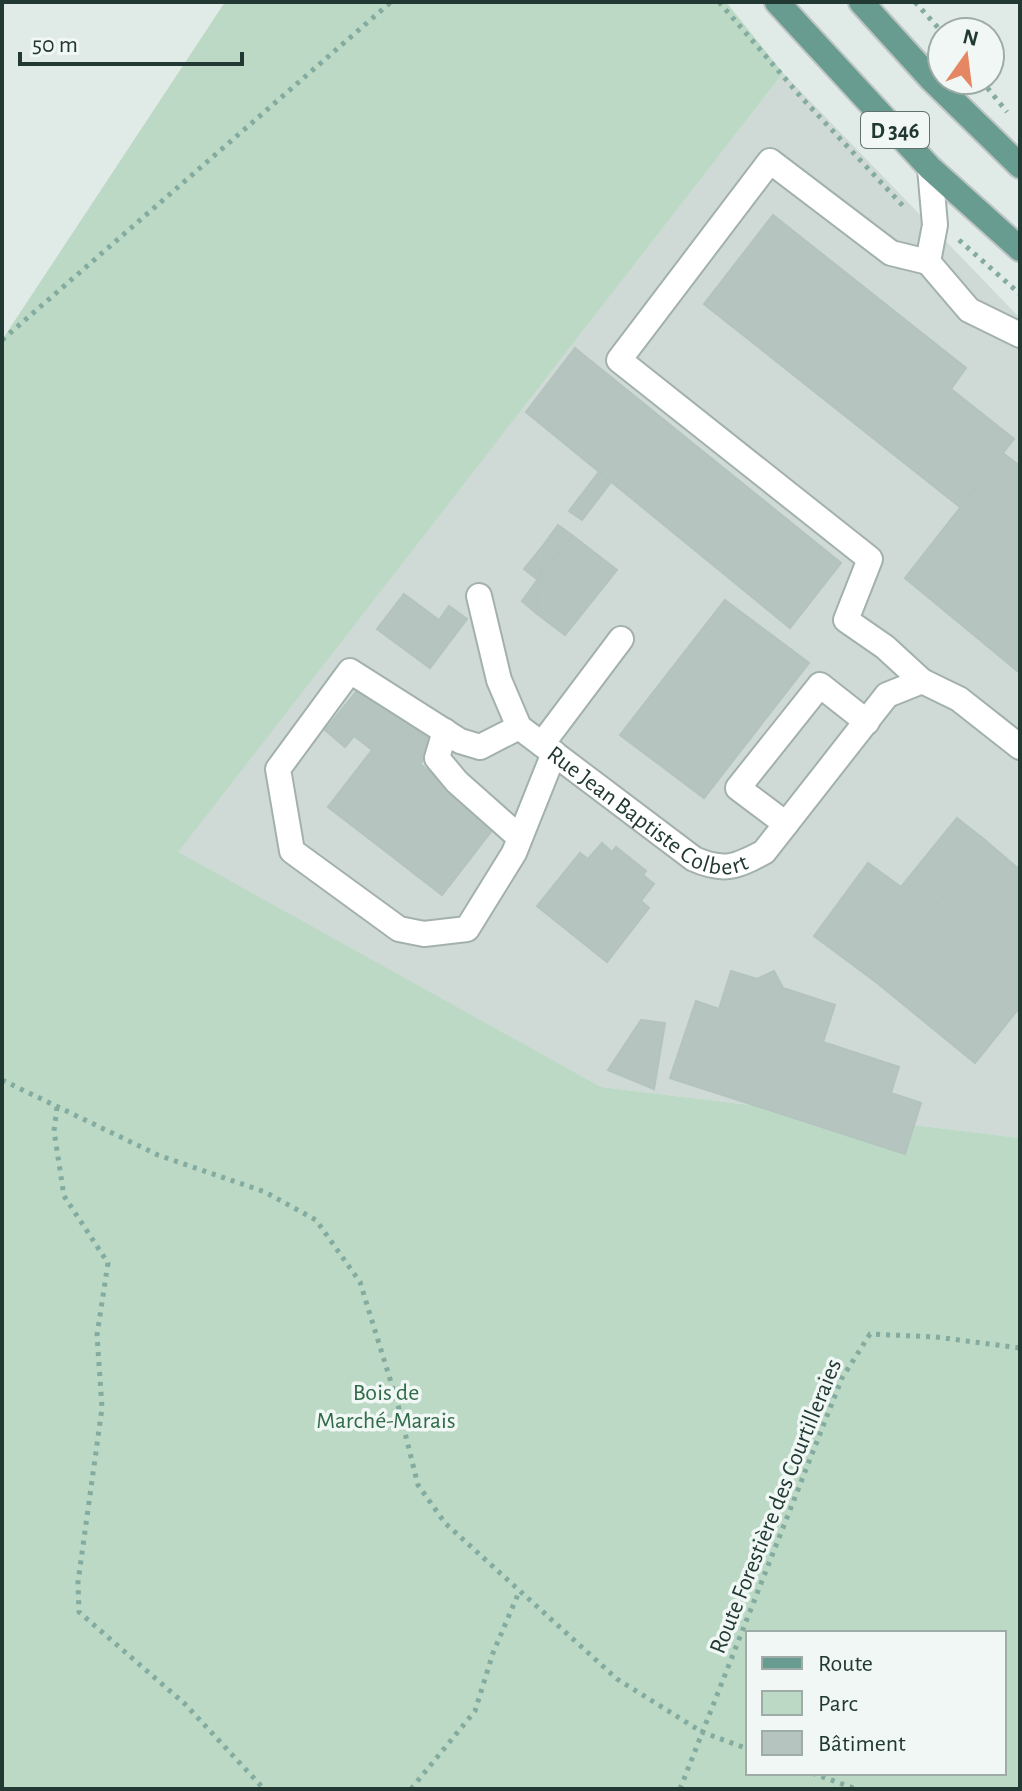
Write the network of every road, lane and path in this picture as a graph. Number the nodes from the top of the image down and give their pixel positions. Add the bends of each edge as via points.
1 (391, 2) edge
2 (719, 2) edge
3 (777, 2) edge
4 (861, 2) edge
5 (994, 96) edge
6 (1010, 116) dead end
7 (1020, 166) edge
8 (930, 168) junction
9 (935, 225) junction
10 (1020, 249) edge
11 (928, 262) junction
12 (1020, 294) edge
13 (1020, 335) edge
14 (2, 340) edge
15 (479, 596) dead end
16 (621, 639) dead end
17 (922, 681) junction
18 (867, 722) junction
19 (519, 727) junction
20 (445, 731) junction
21 (1020, 747) edge
22 (548, 749) junction
23 (786, 824) junction
24 (519, 837) junction
25 (2, 1080) edge
26 (57, 1107) junction
27 (1020, 1348) edge
28 (519, 1592) junction
29 (702, 1732) junction
30 (746, 1748) edge
31 (818, 1775) edge
32 (264, 1789) edge
33 (411, 1789) edge
34 (680, 1789) edge
35 (856, 1789) edge

1 - 14 path
2 - 9 path via 886,189 913,215
3 - 8 main road, D 346
4 - 7 main road, D 346
5 - 6 path
8 - 9 street
8 - 10 main road, D 346
9 - 11 street
9 - 12 path via 952,233
11 - 13 street via 969,310
11 - 17 street via 891,253 770,161 619,360 870,559 846,620
15 - 19 street via 499,680
16 - 22 street
17 - 18 street, Rue Jean Baptiste Colbert via 887,695
17 - 21 street via 959,699
18 - 23 street, Rue Jean Baptiste Colbert
18 - 23 street via 820,685 738,788
19 - 20 street via 480,747
19 - 22 street, Rue Jean Baptiste Colbert
20 - 24 street via 437,758
20 - 24 street via 350,671 278,769 292,851 399,929 424,934 467,929
22 - 23 street, Rue Jean Baptiste Colbert via 694,859 711,866 736,867 764,852
22 - 24 street
25 - 26 path
26 - 28 path via 158,1155 265,1192 316,1220 360,1282 418,1485 445,1523
26 - 32 path via 54,1131 64,1196 108,1263 97,1335 102,1408 78,1582 79,1612 185,1704
27 - 29 path, Route Forestière des Courtilleraies via 870,1334 842,1378
28 - 29 path via 617,1679
28 - 33 path via 475,1711
29 - 30 path
29 - 34 path, Route Forestière des Courtilleraies
31 - 35 path

